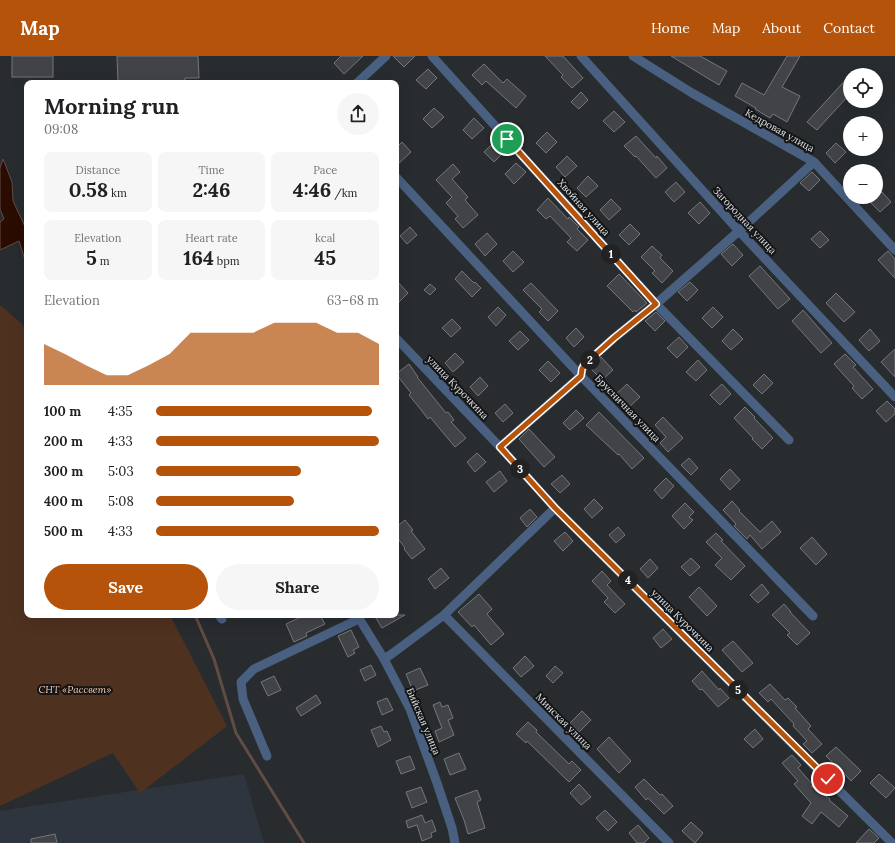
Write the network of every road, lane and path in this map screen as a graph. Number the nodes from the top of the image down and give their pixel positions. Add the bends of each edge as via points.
1 (386, 56) edge
2 (432, 56) edge
3 (581, 56) edge
4 (633, 56) edge
5 (360, 80) edge
6 (814, 162) junction
7 (399, 180) edge
8 (739, 231) junction
9 (895, 250) edge
10 (656, 304) junction
11 (399, 341) edge
12 (581, 376) junction
13 (895, 397) edge
14 (789, 440) dead end
15 (500, 447) junction
16 (555, 508) junction
17 (444, 616) junction
18 (813, 616) dead end
19 (356, 618) edge
20 (359, 618) edge
21 (384, 659) junction
22 (267, 756) dead end
23 (455, 843) edge
24 (669, 843) edge
25 (892, 843) edge

1 - 5 street
2 - 10 street, Хвойная улица
3 - 8 street, Загородная улица
4 - 6 street, Кедровая улица via 692,93
6 - 8 street
6 - 9 street, Кедровая улица
7 - 12 street, Брусничная улица
8 - 10 street
8 - 13 street, Загородная улица
10 - 12 street via 584,365
10 - 14 street, Хвойная улица
11 - 15 street, улица Курочкина
12 - 15 street
12 - 18 street, Брусничная улица
15 - 16 street, улица Курочкина
16 - 17 street
16 - 25 street, улица Курочкина
17 - 21 street
17 - 24 street, Минская улица
19 - 22 street via 254,669 241,682 243,699
20 - 21 street, Бийская улица
21 - 23 street, Бийская улица via 410,709 437,783

